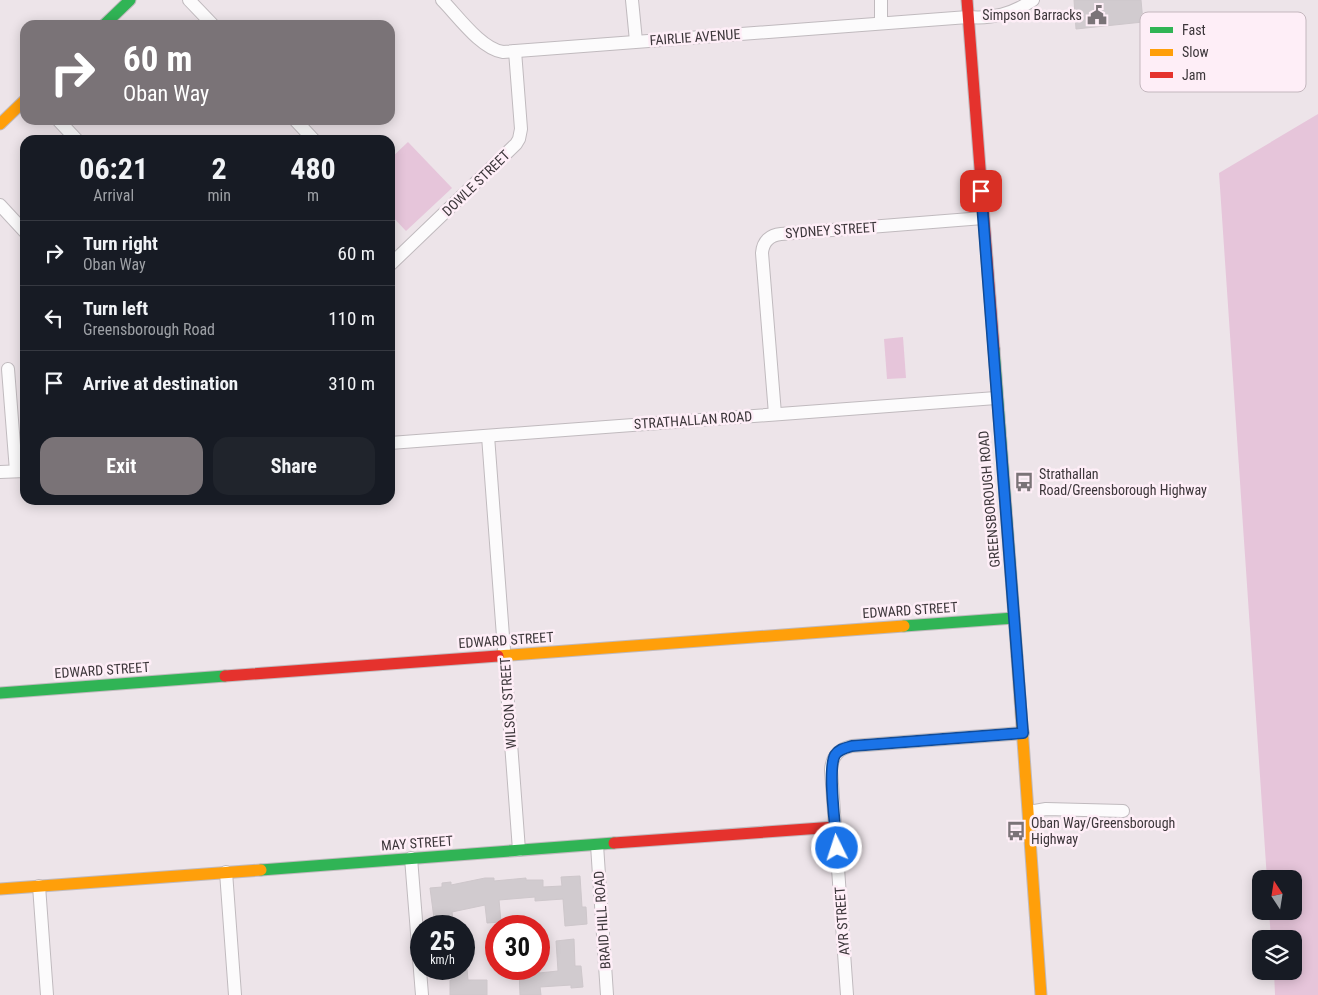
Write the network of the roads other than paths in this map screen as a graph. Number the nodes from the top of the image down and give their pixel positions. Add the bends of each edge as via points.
1 (130, 0) edge
2 (189, 0) edge
3 (442, 0) edge
4 (632, 0) edge
5 (881, 0) edge
6 (967, 0) edge
7 (1033, 0) edge
8 (968, 17) junction
9 (109, 20) edge
10 (208, 20) edge
11 (881, 23) junction
12 (636, 41) junction
13 (515, 51) junction
14 (20, 105) edge
15 (0, 124) edge
16 (63, 125) edge
17 (300, 125) edge
18 (72, 135) edge
19 (309, 135) edge
20 (0, 205) edge
21 (983, 218) junction
22 (20, 227) edge
23 (395, 260) edge
24 (8, 369) dead end
25 (996, 398) junction
26 (775, 414) junction
27 (488, 436) junction
28 (395, 443) edge
29 (20, 463) edge
30 (20, 471) edge
31 (0, 472) edge
32 (1014, 618) junction
33 (505, 655) junction
34 (0, 693) edge
35 (1023, 733) junction
36 (1123, 811) dead end
37 (1029, 812) junction
38 (835, 827) junction
39 (597, 845) junction
40 (519, 850) junction
41 (411, 858) junction
42 (226, 872) junction
43 (39, 886) junction
44 (0, 889) edge
45 (47, 995) edge
46 (235, 995) edge
47 (422, 995) edge
48 (607, 995) edge
49 (847, 995) edge
50 (1041, 995) edge

1 - 9 main road
2 - 10 street
3 - 13 street, FAIRLIE AVENUE via 492,49
4 - 12 street
5 - 11 street
6 - 8 main road, GREENSBOROUGH ROAD
7 - 8 street, FAIRLIE AVENUE via 1005,15
8 - 11 street, FAIRLIE AVENUE
8 - 21 main road, GREENSBOROUGH ROAD
11 - 12 street, FAIRLIE AVENUE
12 - 13 street, FAIRLIE AVENUE
13 - 23 street, DOWLE STREET via 519,139
14 - 15 main road
16 - 18 street
17 - 19 street
20 - 22 street
21 - 25 main road, GREENSBOROUGH ROAD
21 - 26 street, SYDNEY STREET via 781,234 767,240 762,252
24 - 29 street
25 - 26 street, STRATHALLAN ROAD
25 - 32 main road, GREENSBOROUGH ROAD
26 - 27 street, STRATHALLAN ROAD
27 - 28 street, STRATHALLAN ROAD
27 - 33 street, WILSON STREET
30 - 31 street
32 - 33 main road, EDWARD STREET
32 - 35 main road, GREENSBOROUGH ROAD
33 - 34 main road, EDWARD STREET
33 - 40 street, WILSON STREET
35 - 37 main road, GREENSBOROUGH ROAD
35 - 38 street, AYR STREET via 852,746 840,750 834,757 831,770
36 - 37 street via 1046,809
37 - 50 main road, GREENSBOROUGH ROAD
38 - 39 main road, MAY STREET
38 - 49 street, AYR STREET
39 - 40 main road, MAY STREET
39 - 48 street, BRAID HILL ROAD
40 - 41 main road, MAY STREET
41 - 42 main road, MAY STREET
41 - 47 street
42 - 43 main road, MAY STREET
42 - 46 street
43 - 44 main road, MAY STREET
43 - 45 street

